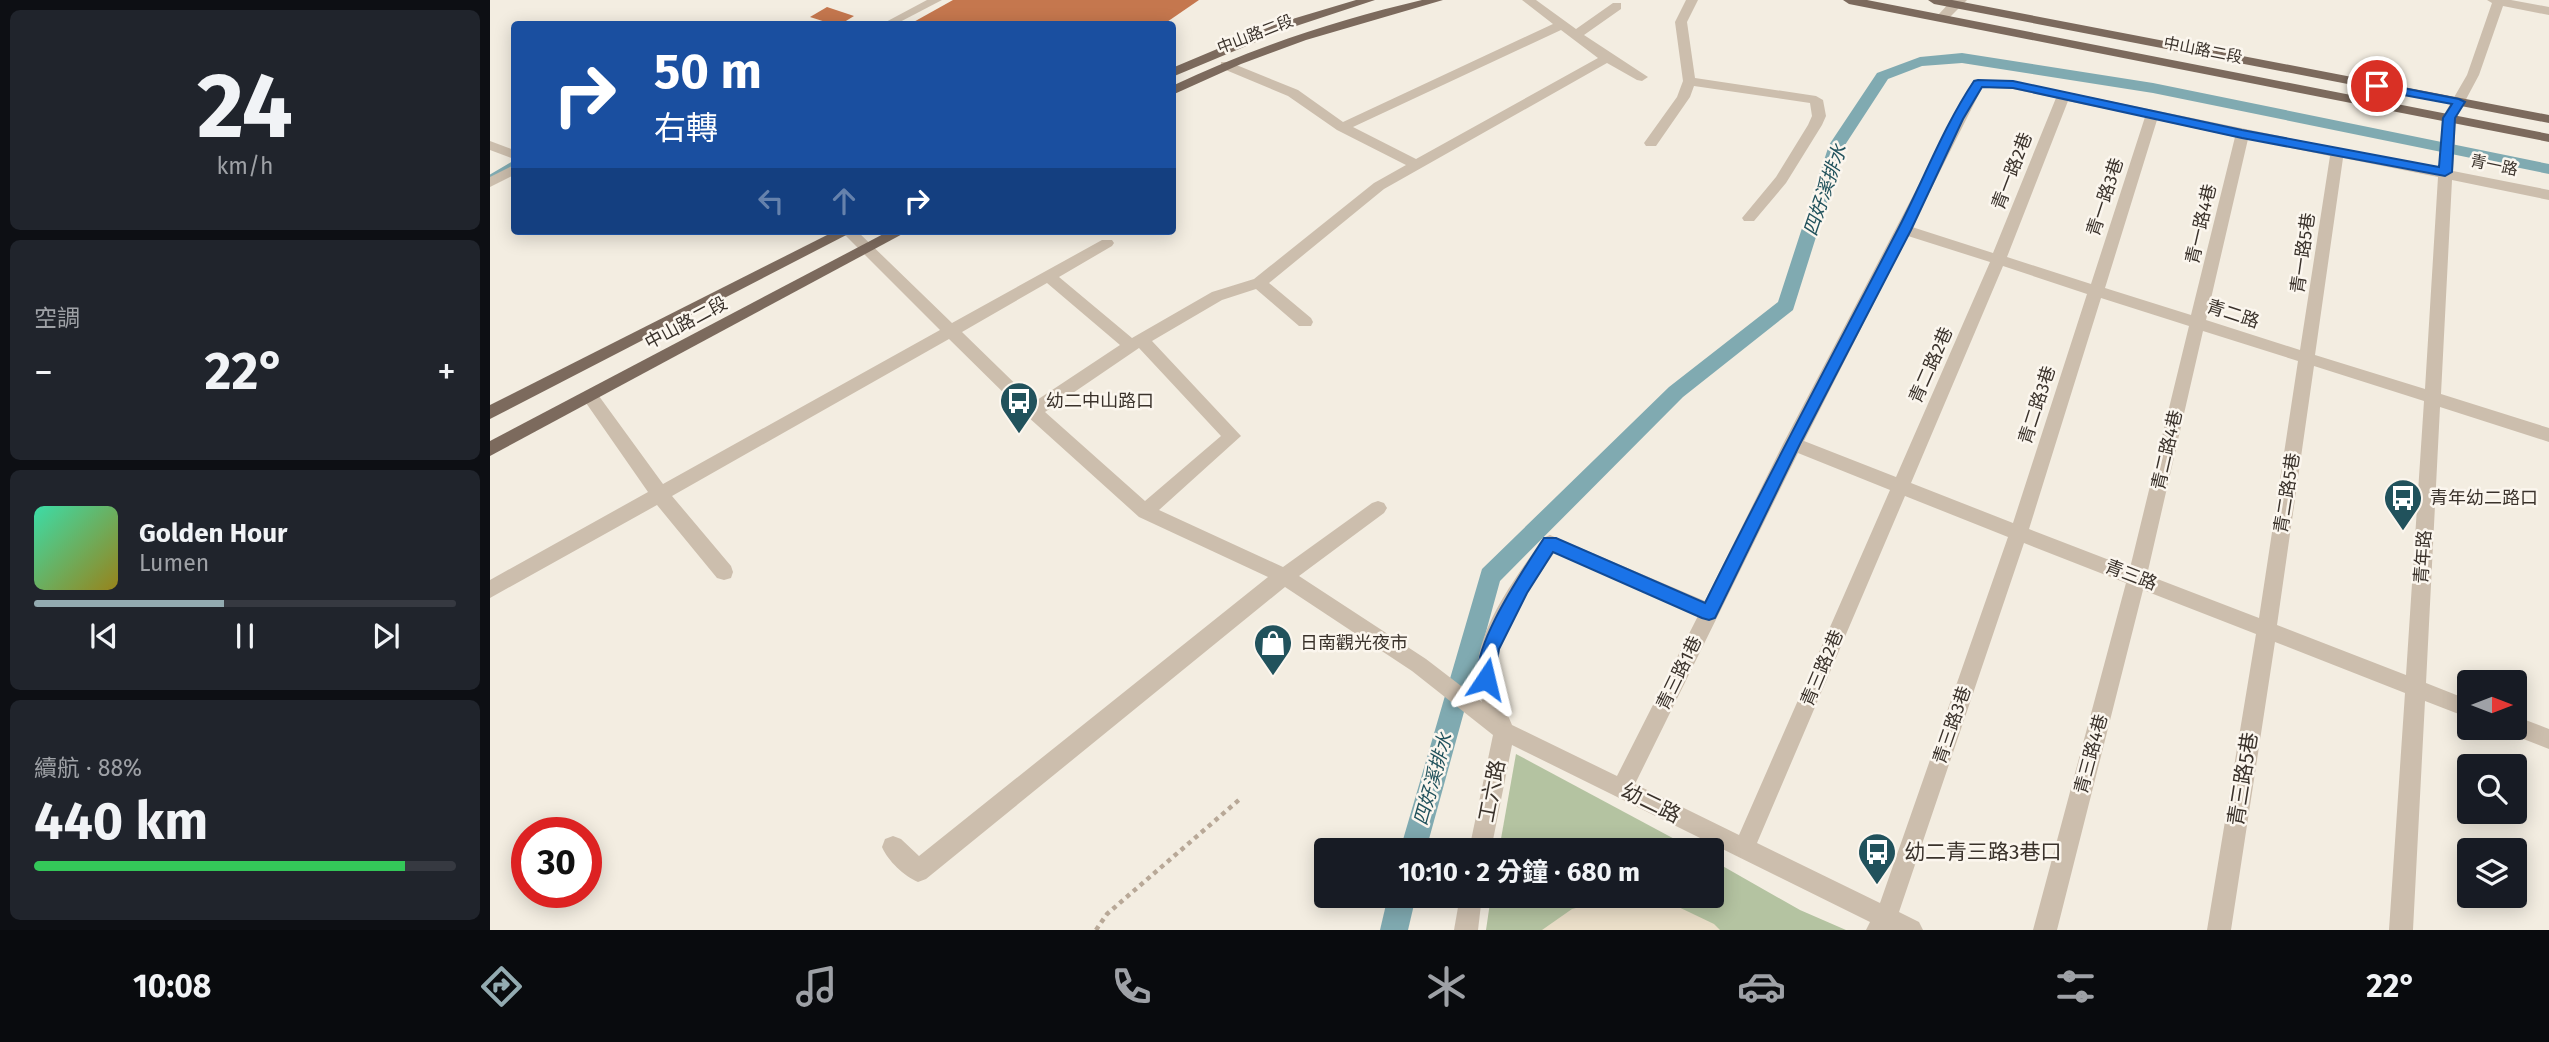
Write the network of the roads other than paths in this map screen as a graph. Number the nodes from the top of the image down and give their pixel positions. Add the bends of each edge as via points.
1 (936, 0) edge
2 (1369, 0) edge
3 (1437, 0) edge
4 (1528, 0) edge
5 (1692, 0) edge
6 (1849, 0) edge
7 (1934, 0) edge
8 (2493, 0) edge
9 (2499, 1) edge
10 (1958, 2) edge
11 (1617, 6) dead end
12 (2549, 10) edge
13 (1942, 19) junction
14 (894, 21) edge
15 (1562, 24) junction
16 (1576, 35) junction
17 (1607, 58) junction
18 (1224, 65) junction
19 (1176, 71) edge
20 (1642, 77) dead end
21 (1689, 81) junction
22 (1978, 83) joint
23 (1176, 90) edge
24 (2063, 96) junction
25 (2459, 102) junction
26 (2152, 115) junction
27 (2449, 118) junction
28 (2549, 119) edge
29 (1342, 127) junction
30 (2242, 134) junction
31 (2549, 138) edge
32 (1651, 143) dead end
33 (490, 145) edge
34 (2337, 153) junction
35 (511, 154) edge
36 (1416, 166) junction
37 (511, 171) edge
38 (2445, 172) junction
39 (490, 183) edge
40 (2549, 195) edge
41 (1749, 218) dead end
42 (1905, 230) junction
43 (840, 235) edge
44 (852, 235) edge
45 (893, 235) edge
46 (1107, 243) dead end
47 (867, 248) junction
48 (1998, 260) junction
49 (1048, 276) junction
50 (1259, 283) junction
51 (2095, 292) junction
52 (1305, 322) dead end
53 (2197, 323) junction
54 (950, 330) junction
55 (1136, 343) junction
56 (2307, 358) junction
57 (590, 396) junction
58 (2434, 400) junction
59 (1033, 411) junction
60 (490, 413) edge
61 (2549, 435) edge
62 (1792, 444) junction
63 (490, 449) edge
64 (1900, 486) junction
65 (662, 496) junction
66 (1378, 508) dead end
67 (1145, 512) junction
68 (2019, 532) junction
69 (724, 572) dead end
70 (1284, 576) junction
71 (2137, 577) junction
72 (490, 590) edge
73 (1709, 612) junction
74 (2267, 628) junction
75 (2415, 688) junction
76 (2457, 704) edge
77 (2527, 730) edge
78 (1504, 731) junction
79 (2549, 738) edge
80 (1622, 789) junction
81 (1482, 838) edge
82 (893, 847) dead end
83 (1744, 849) junction
84 (1469, 908) edge
85 (1882, 924) edge
86 (1466, 930) edge
87 (1910, 930) edge
88 (2045, 930) edge
89 (2219, 930) edge
90 (2401, 930) edge

1 - 14 street
2 - 19 main road, 中山路二段 via 1283,26
3 - 18 main road, 中山路二段 via 1346,22
4 - 15 street
5 - 21 street via 1681,22
6 - 13 main road, 中山路二段
7 - 10 main road, 中山路二段
8 - 9 street
9 - 12 street
9 - 25 street, 青年路
10 - 13 street
10 - 25 main road, 中山路二段
11 - 16 street
13 - 27 main road, 中山路二段
15 - 16 street
15 - 29 street
16 - 17 street
17 - 20 street
17 - 36 street
18 - 23 main road, 中山路二段
18 - 29 street via 1293,93
21 - 32 street
21 - 41 street via 1815,100 1819,116 1815,125 1781,180
22 - 24 street, 青一路
22 - 42 street, 青三路1巷
24 - 26 street, 青一路
24 - 48 street, 青一路2巷
25 - 27 street, 青年路
25 - 28 main road, 中山路二段
26 - 30 street, 青一路
26 - 51 street, 青一路3巷
27 - 31 main road, 中山路二段
27 - 38 street, 青年路
29 - 36 street
30 - 34 street, 青一路
30 - 53 street, 青一路4巷
33 - 35 street
34 - 38 street, 青一路
34 - 56 street, 青一路5巷
36 - 50 street via 1379,186
37 - 39 street
38 - 40 street, 青一路
38 - 58 street, 青年路
42 - 48 street, 青二路
42 - 62 street, 青三路1巷
43 - 60 main road, 中山路二段
44 - 47 street, 幼二路
45 - 47 main road, 中山路二段
46 - 49 street
47 - 54 street, 幼二路
47 - 57 main road, 中山路二段
48 - 51 street, 青二路
48 - 64 street, 青二路2巷
49 - 54 street
49 - 55 street
50 - 52 street
50 - 55 street via 1217,296
51 - 53 street, 青二路
51 - 68 street, 青二路3巷
53 - 56 street, 青二路
53 - 71 street, 青二路4巷
54 - 59 street, 幼二路
54 - 65 street
55 - 59 street
55 - 67 street via 1231,436
56 - 58 street, 青二路
56 - 74 street, 青二路5巷
57 - 63 main road, 中山路二段
57 - 65 street
58 - 61 street, 青二路
58 - 75 street, 青年路
59 - 67 street, 幼二路
62 - 64 street, 青三路
62 - 73 street, 青三路1巷
64 - 68 street, 青三路
64 - 83 street, 青三路2巷
65 - 69 street
65 - 72 street
66 - 70 street
67 - 70 street, 幼二路
68 - 71 street, 青三路
68 - 85 street, 青三路3巷
70 - 78 street, 幼二路 via 1419,665
70 - 82 street via 918,871
71 - 74 street, 青三路
71 - 88 street, 青三路4巷
73 - 78 street via 1550,543 1490,648 1486,679
73 - 80 street, 青三路1巷
74 - 75 street, 青三路
74 - 89 street, 青三路5巷
75 - 76 street, 青三路
75 - 90 street, 青年路
77 - 79 street
78 - 80 street, 幼二路
78 - 81 street, 工六路
80 - 83 street, 幼二路
83 - 85 street, 幼二路
84 - 86 street
85 - 87 street, 幼二路

